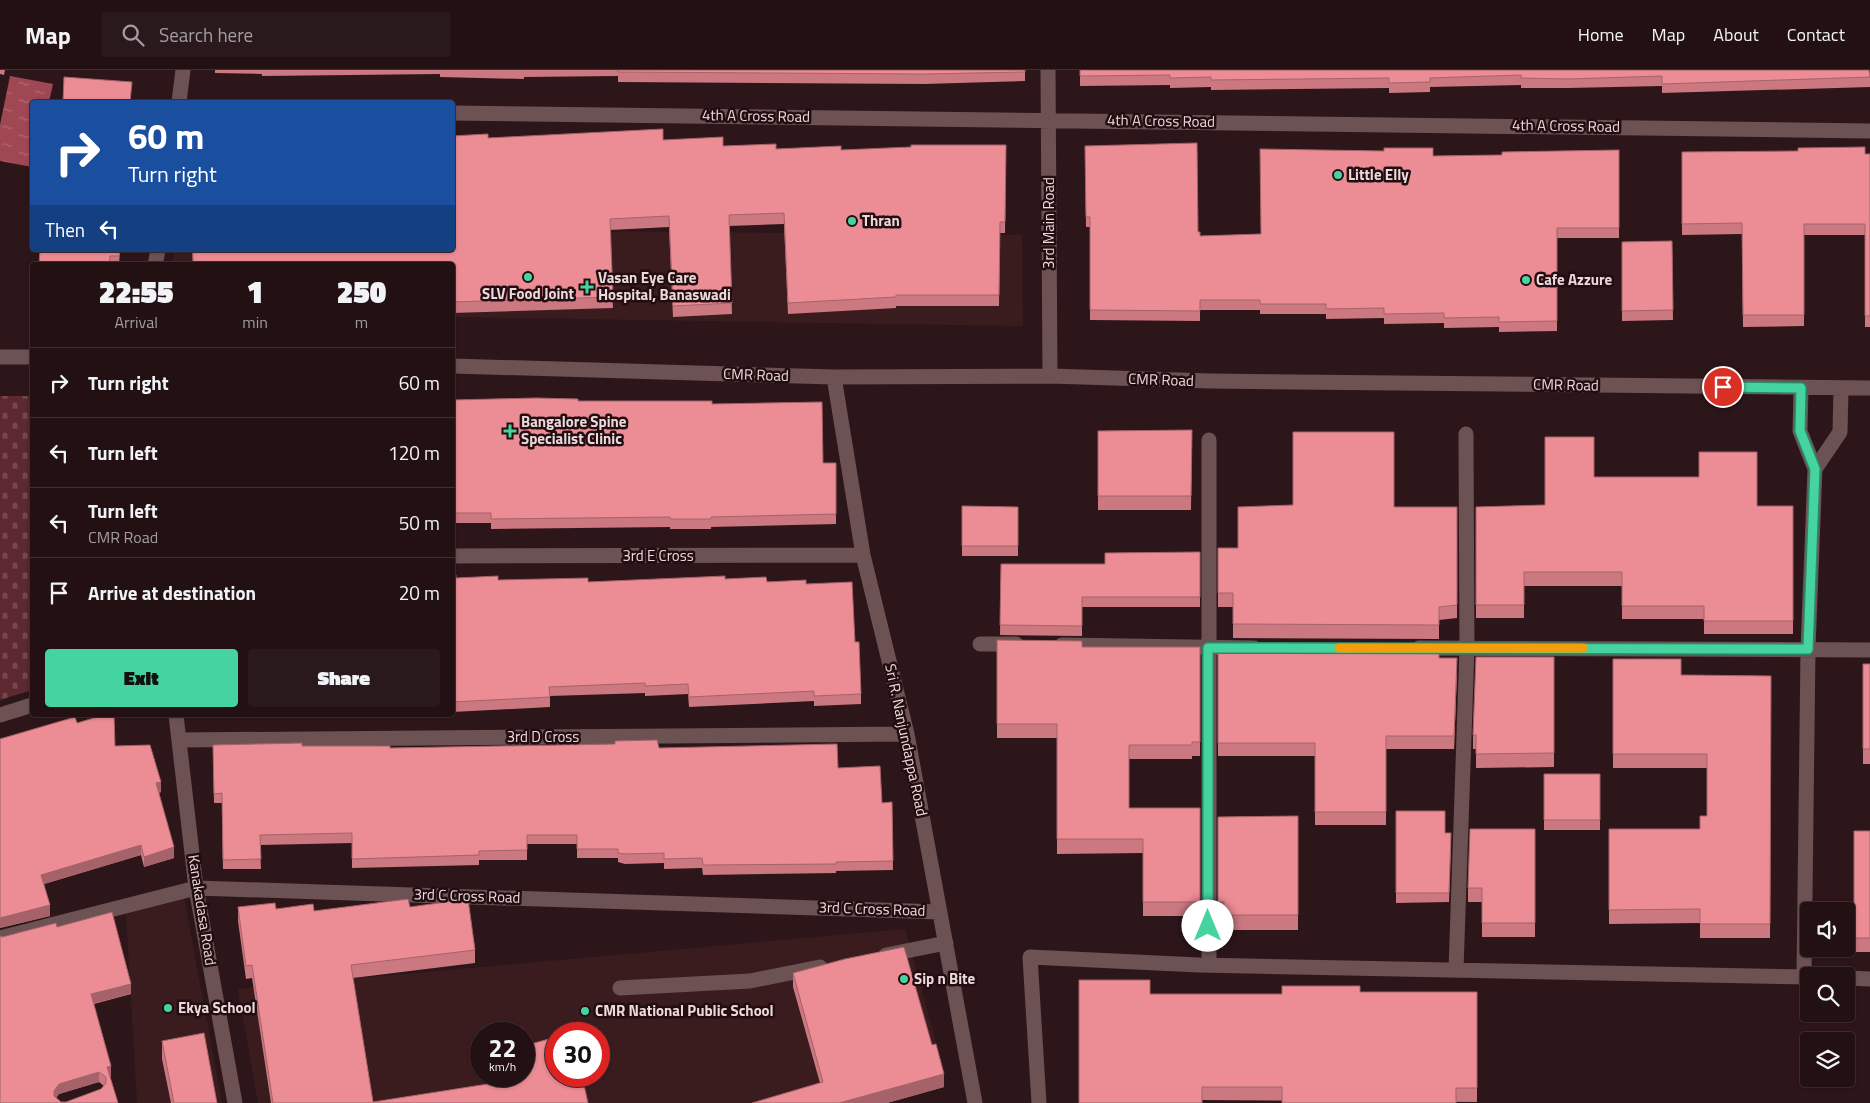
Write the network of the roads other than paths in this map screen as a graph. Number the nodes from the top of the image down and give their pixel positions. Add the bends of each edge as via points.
1 (183, 70) edge
2 (1048, 70) edge
3 (179, 100) edge
4 (455, 113) edge
5 (1049, 119) junction
6 (1870, 131) edge
7 (0, 356) edge
8 (30, 357) edge
9 (455, 366) edge
10 (1050, 376) junction
11 (834, 377) junction
12 (1801, 388) junction
13 (1870, 388) edge
14 (1841, 389) junction
15 (1466, 434) dead end
16 (1210, 440) dead end
17 (1815, 469) junction
18 (863, 555) junction
19 (455, 556) edge
20 (980, 644) dead end
21 (1030, 644) edge
22 (1050, 645) edge
23 (1208, 648) junction
24 (1267, 648) edge
25 (1407, 648) edge
26 (1466, 648) junction
27 (1808, 649) junction
28 (1870, 650) edge
29 (30, 706) edge
30 (0, 715) edge
31 (176, 717) edge
32 (907, 734) junction
33 (179, 740) junction
34 (196, 888) junction
35 (940, 912) junction
36 (0, 938) edge
37 (946, 943) junction
38 (871, 958) edge
39 (833, 965) edge
40 (1209, 965) junction
41 (1807, 967) edge
42 (1456, 970) junction
43 (1800, 977) edge
44 (1855, 978) edge
45 (1870, 978) edge
46 (620, 988) dead end
47 (235, 1103) edge
48 (975, 1103) edge
49 (1039, 1103) edge

1 - 3 street
2 - 5 street, 3rd Main Road
4 - 5 street, 4th A Cross Road
5 - 6 street, 4th A Cross Road
5 - 10 street, 3rd Main Road
7 - 8 street
9 - 11 street, CMR Road
10 - 11 street, CMR Road
10 - 12 street, CMR Road via 1210,382
11 - 18 street, Sri R. Nanjundappa Road
12 - 14 street, CMR Road
12 - 17 street via 1800,431
13 - 14 street, CMR Road
14 - 17 street via 1840,432
15 - 26 street
16 - 23 street
17 - 27 street
18 - 19 street, 3rd E Cross
18 - 32 street, Sri R. Nanjundappa Road
20 - 21 street
22 - 23 street
23 - 24 street
23 - 40 street
25 - 26 street
26 - 27 street
26 - 42 street
27 - 28 street
27 - 41 street
29 - 30 street
31 - 33 street, Kanakadasa Road
32 - 33 street, 3rd D Cross
32 - 35 street, Sri R. Nanjundappa Road
33 - 34 street, Kanakadasa Road
34 - 35 street, 3rd C Cross Road
34 - 36 street, 3rd C Cross Road
34 - 47 street, Kanakadasa Road
35 - 37 street, Sri R. Nanjundappa Road
37 - 38 street
37 - 48 street, Sri R. Nanjundappa Road
39 - 46 street via 750,981
40 - 42 street
40 - 49 street via 1030,957
42 - 43 street
44 - 45 street

